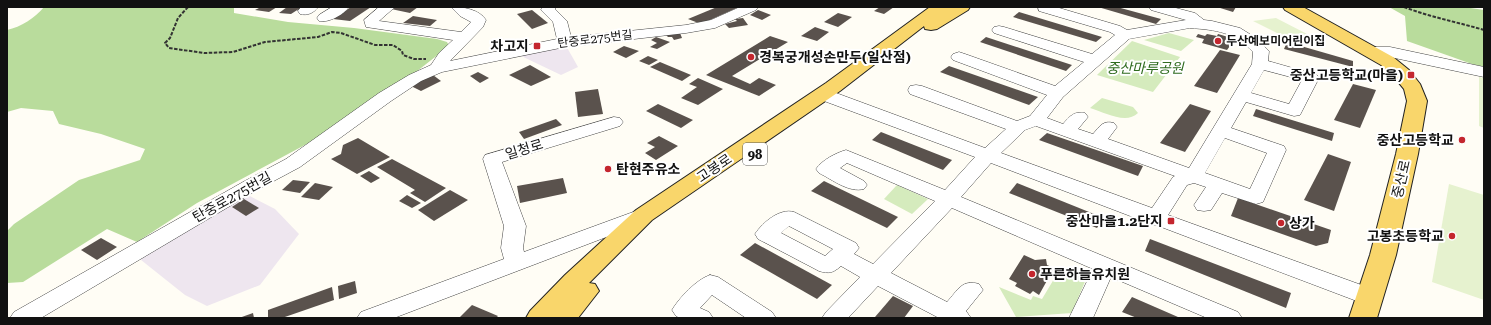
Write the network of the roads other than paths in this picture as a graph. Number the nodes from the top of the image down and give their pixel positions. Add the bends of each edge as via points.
1 (342, 7) edge
2 (388, 7) edge
3 (458, 7) edge
4 (549, 7) edge
5 (751, 7) edge
6 (942, 7) edge
7 (962, 7) edge
8 (1156, 7) edge
9 (1291, 7) edge
10 (1044, 8) dead end
11 (401, 16) dead end
12 (324, 18) dead end
13 (1201, 24) junction
14 (387, 26) junction
15 (999, 30) dead end
16 (1124, 35) junction
17 (464, 37) junction
18 (565, 42) junction
19 (1373, 52) junction
20 (959, 57) dead end
21 (1094, 60) junction
22 (441, 62) junction
23 (1260, 64) junction
24 (1484, 72) edge
25 (916, 90) dead end
26 (1057, 93) junction
27 (1242, 96) junction
28 (828, 97) junction
29 (1078, 117) dead end
30 (1036, 120) junction
31 (614, 122) dead end
32 (1108, 126) dead end
33 (1018, 127) junction
34 (1066, 131) junction
35 (1221, 131) junction
36 (1097, 142) junction
37 (987, 156) junction
38 (1194, 176) junction
39 (1218, 184) junction
40 (856, 185) dead end
41 (949, 198) junction
42 (1204, 205) dead end
43 (644, 215) junction
44 (1155, 219) junction
45 (839, 256) dead end
46 (516, 264) junction
47 (1106, 266) junction
48 (876, 274) junction
49 (971, 290) dead end
50 (1367, 308) edge
51 (954, 316) edge
52 (22, 318) edge
53 (370, 318) edge
54 (540, 318) edge
55 (562, 318) edge
56 (700, 318) edge
57 (764, 318) edge
58 (834, 318) edge
59 (1081, 318) edge
60 (1230, 318) edge

1 - 12 street
2 - 14 street via 371,20 371,24
3 - 17 street, 탄중로275번길 via 479,20
4 - 18 street via 548,10 560,21
5 - 18 street, 탄중로275번길 via 715,24
6 - 28 main road, 고봉로 / 98 via 928,15
7 - 28 main road, 고봉로 / 98 via 939,19
8 - 13 street via 1190,16
9 - 19 main road, 중산로
10 - 16 street via 1115,29
11 - 14 street
13 - 16 street
13 - 23 street via 1235,31 1251,41 1261,51
14 - 17 street
15 - 21 street
16 - 21 street
17 - 22 street, 탄중로275번길
18 - 22 street, 탄중로275번길
19 - 24 street via 1390,52
19 - 50 main road, 중산로 via 1402,74 1417,101 1386,239
20 - 26 street
21 - 26 street
22 - 52 street, 탄중로275번길 via 386,97 293,163
23 - 27 street
23 - 27 street via 1311,78 1294,111
25 - 33 street
26 - 30 street
27 - 35 street
28 - 37 street
28 - 43 main road, 고봉로 / 98
28 - 55 main road, 고봉로 / 98 via 661,219 588,288
29 - 34 street
30 - 33 street
30 - 34 street
31 - 46 street, 일청로 via 492,159 515,226 512,248
32 - 36 street
33 - 37 street
34 - 36 street
35 - 38 street
35 - 39 street via 1277,150 1256,198
36 - 38 street
37 - 41 street
37 - 44 street
38 - 39 street
38 - 44 street via 1180,181
39 - 42 street
40 - 41 street via 826,169 846,156
41 - 47 street
41 - 48 street
43 - 46 street
43 - 54 main road, 고봉로 / 98
44 - 50 street
45 - 48 street
46 - 53 street
47 - 59 street
47 - 60 street
48 - 51 street
48 - 58 street
49 - 51 street
56 - 57 street via 684,310 710,283

